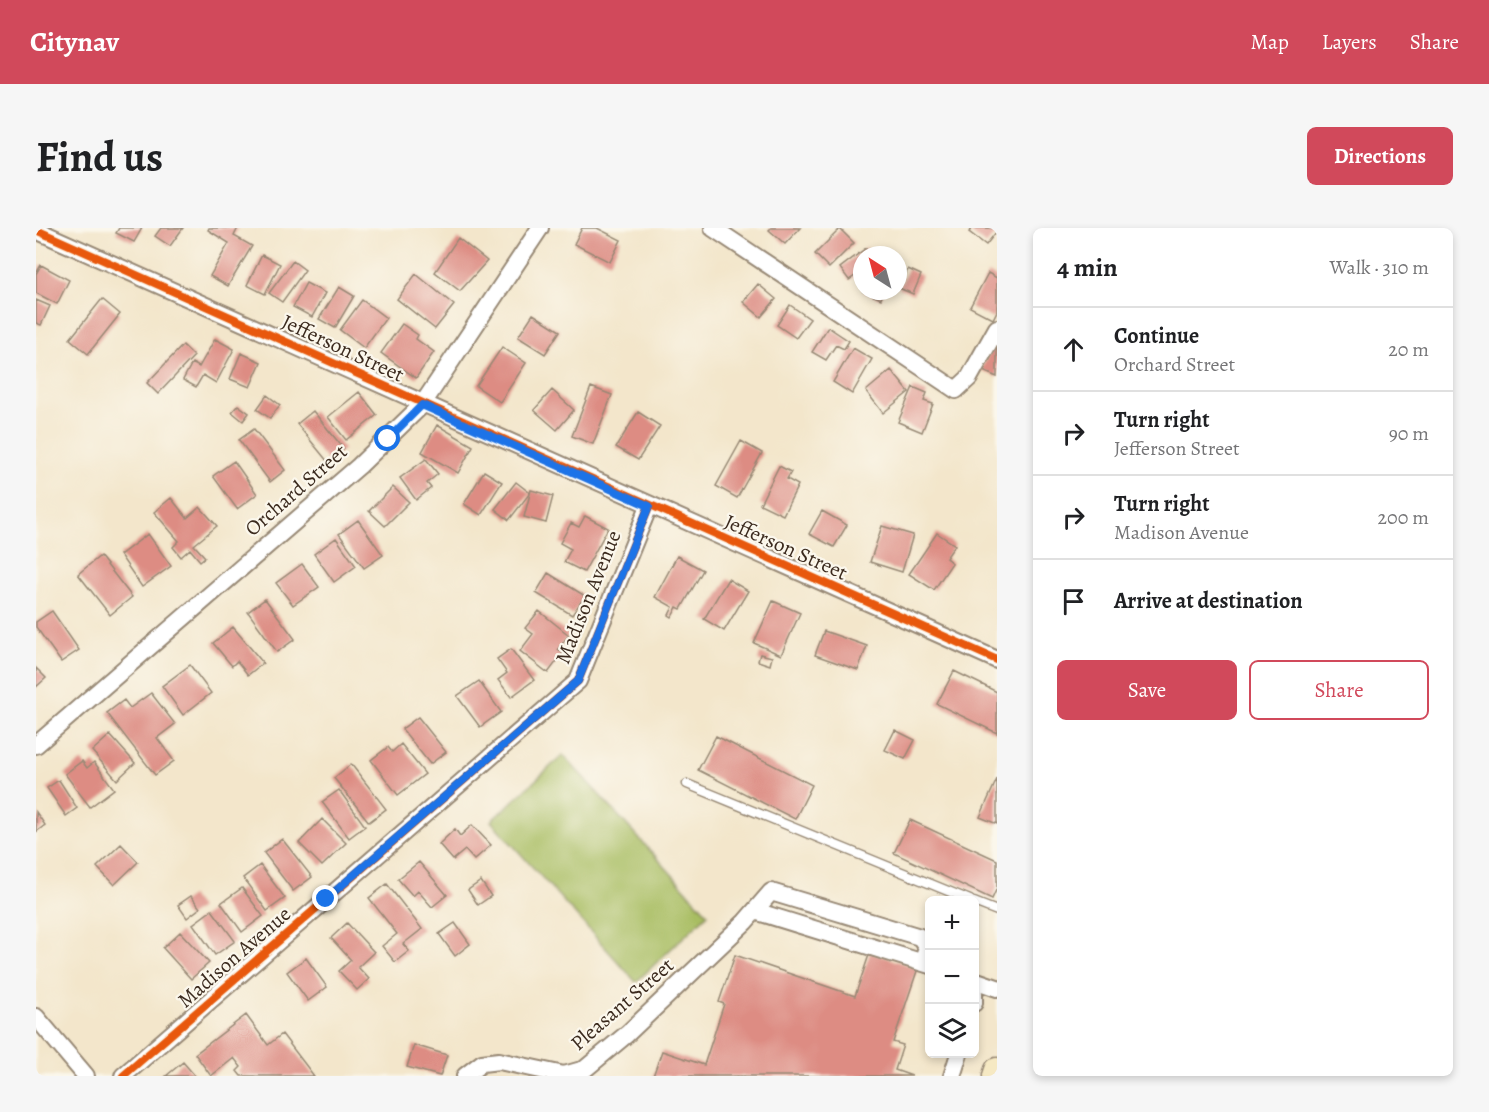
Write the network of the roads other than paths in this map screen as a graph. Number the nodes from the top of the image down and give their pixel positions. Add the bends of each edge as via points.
1 (540, 228) edge
2 (713, 228) edge
3 (36, 230) edge
4 (997, 328) edge
5 (422, 405) junction
6 (649, 506) junction
7 (997, 660) edge
8 (36, 745) edge
9 (687, 784) dead end
10 (961, 896) edge
11 (979, 904) edge
12 (755, 911) junction
13 (997, 911) edge
14 (927, 950) edge
15 (925, 963) edge
16 (979, 981) edge
17 (997, 988) edge
18 (36, 1017) edge
19 (957, 1058) edge
20 (997, 1070) edge
21 (86, 1076) edge
22 (123, 1076) edge
23 (465, 1076) edge
24 (952, 1076) edge
25 (995, 1076) edge

1 - 5 street, Orchard Street
2 - 4 street via 956,390 969,378
3 - 5 street, Jefferson Street
5 - 6 street, Jefferson Street
5 - 8 street, Orchard Street via 359,466
6 - 7 street, Jefferson Street
6 - 22 street, Madison Avenue via 578,681
9 - 10 lane
11 - 13 lane
12 - 14 street, Pleasant Street via 766,895 776,892 920,937
12 - 15 street, Pleasant Street
12 - 23 street, Pleasant Street via 585,1069 564,1075 499,1061 483,1063
16 - 17 street
18 - 21 street
19 - 24 street
20 - 25 main road

